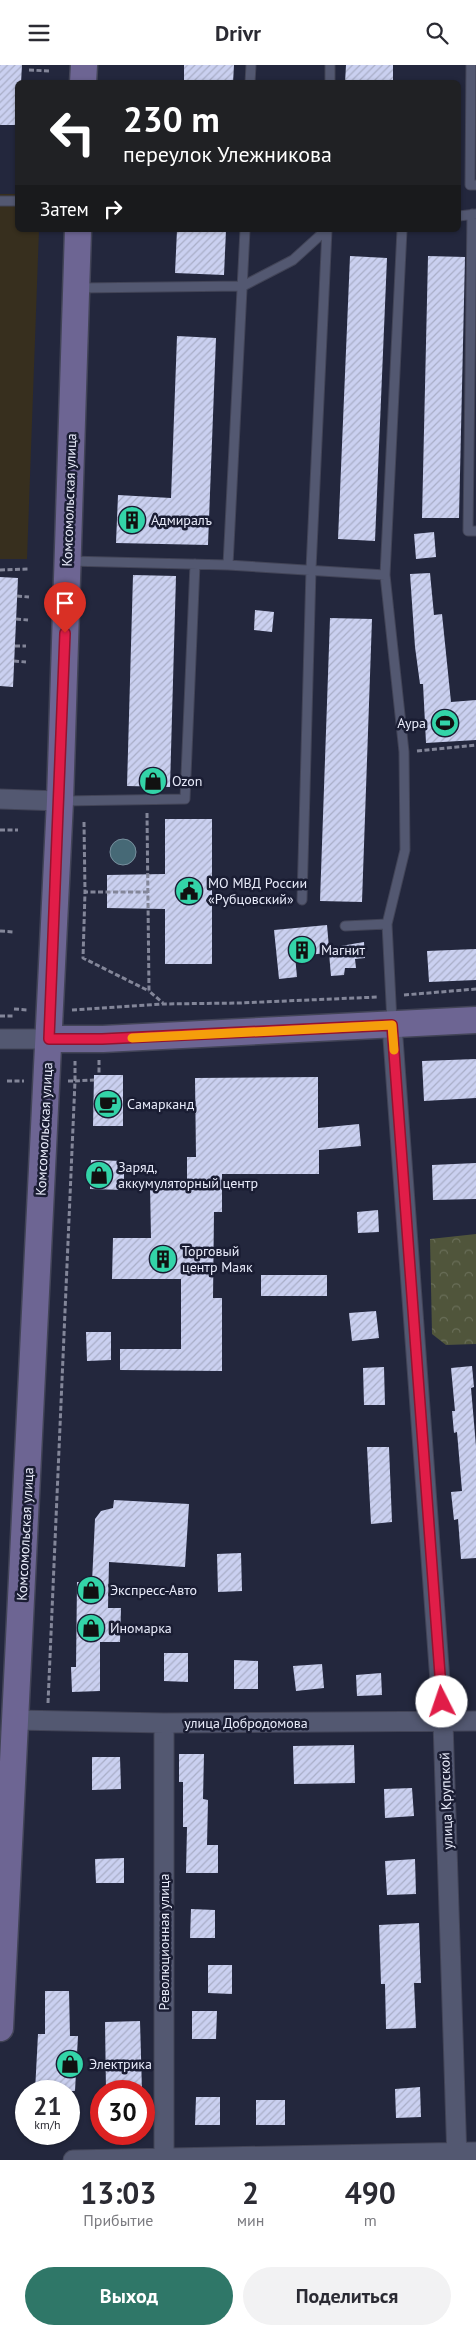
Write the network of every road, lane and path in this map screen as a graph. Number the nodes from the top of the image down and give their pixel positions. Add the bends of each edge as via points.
1 (84, 65) edge
2 (251, 65) edge
3 (330, 65) edge
4 (471, 65) edge
5 (29, 70) dead end
6 (50, 71) dead end
7 (83, 80) edge
8 (250, 80) edge
9 (330, 80) edge
10 (476, 185) edge
11 (0, 201) edge
12 (15, 201) edge
13 (474, 214) edge
14 (461, 216) edge
15 (78, 232) edge
16 (245, 232) edge
17 (324, 232) edge
18 (326, 232) edge
19 (402, 232) edge
20 (243, 286) junction
21 (76, 288) junction
22 (476, 531) edge
23 (67, 561) junction
24 (195, 564) junction
25 (228, 565) junction
26 (30, 569) dead end
27 (311, 569) junction
28 (0, 570) edge
29 (385, 575) junction
30 (17, 596) dead end
31 (29, 597) dead end
32 (16, 619) dead end
33 (28, 620) dead end
34 (15, 646) dead end
35 (26, 646) dead end
36 (14, 661) dead end
37 (26, 662) dead end
38 (476, 745) edge
39 (404, 752) junction
40 (0, 799) edge
41 (147, 800) junction
42 (71, 801) junction
43 (0, 830) edge
44 (18, 830) dead end
45 (86, 892) junction
46 (148, 892) junction
47 (302, 900) dead end
48 (387, 924) junction
49 (345, 926) dead end
50 (0, 931) edge
51 (14, 932) dead end
52 (476, 989) edge
53 (149, 991) junction
54 (389, 996) junction
55 (163, 1004) junction
56 (14, 1009) dead end
57 (50, 1011) junction
58 (0, 1016) edge
59 (13, 1016) dead end
60 (476, 1020) edge
61 (392, 1025) junction
62 (0, 1039) edge
63 (49, 1039) junction
64 (98, 1057) dead end
65 (99, 1075) dead end
66 (94, 1080) dead end
67 (16, 1720) junction
68 (47, 1721) junction
69 (476, 1721) edge
70 (444, 1722) junction
71 (164, 1723) junction
72 (0, 2028) edge
73 (476, 2153) edge
74 (457, 2157) edge
75 (164, 2159) edge
76 (73, 2160) edge

1 - 7 main road
2 - 8 lane
3 - 9 lane
4 - 10 lane via 470,185
5 - 6 path
11 - 12 lane
13 - 14 lane
13 - 22 lane via 468,531
15 - 21 main road, Комсомольская улица
16 - 20 lane
17 - 20 lane via 293,260
18 - 27 lane
19 - 29 lane
20 - 21 lane
20 - 25 lane
21 - 23 main road, Комсомольская улица
23 - 24 lane
23 - 42 main road, Комсомольская улица
24 - 25 lane
24 - 41 lane via 184,799
25 - 27 lane
26 - 28 path
27 - 29 lane
27 - 47 lane
29 - 39 lane
30 - 31 path
32 - 33 path
34 - 35 path
36 - 37 path
38 - 39 path
39 - 48 lane via 405,850
40 - 42 street
41 - 42 lane
41 - 46 path
42 - 45 path
42 - 57 main road, Комсомольская улица
43 - 44 path
45 - 46 path
45 - 53 path via 83,958
46 - 53 path
48 - 49 lane
48 - 54 lane
50 - 51 path
52 - 54 path
53 - 55 path
54 - 55 path
54 - 61 lane
55 - 57 path
56 - 57 path
57 - 63 main road, Комсомольская улица
58 - 59 path
60 - 61 main road
61 - 63 main road
61 - 70 street, улица Крупской
62 - 63 street
63 - 67 main road, Комсомольская улица
64 - 65 path
66 - 68 path via 75,1081
67 - 68 street, улица Добродомова
67 - 72 main road, Комсомольская улица
68 - 71 street, улица Добродомова
69 - 70 street, улица Добродомова
70 - 71 street, улица Добродомова
70 - 74 street, улица Крупской
71 - 75 street, Революционная улица
73 - 74 street
74 - 75 street
75 - 76 street

